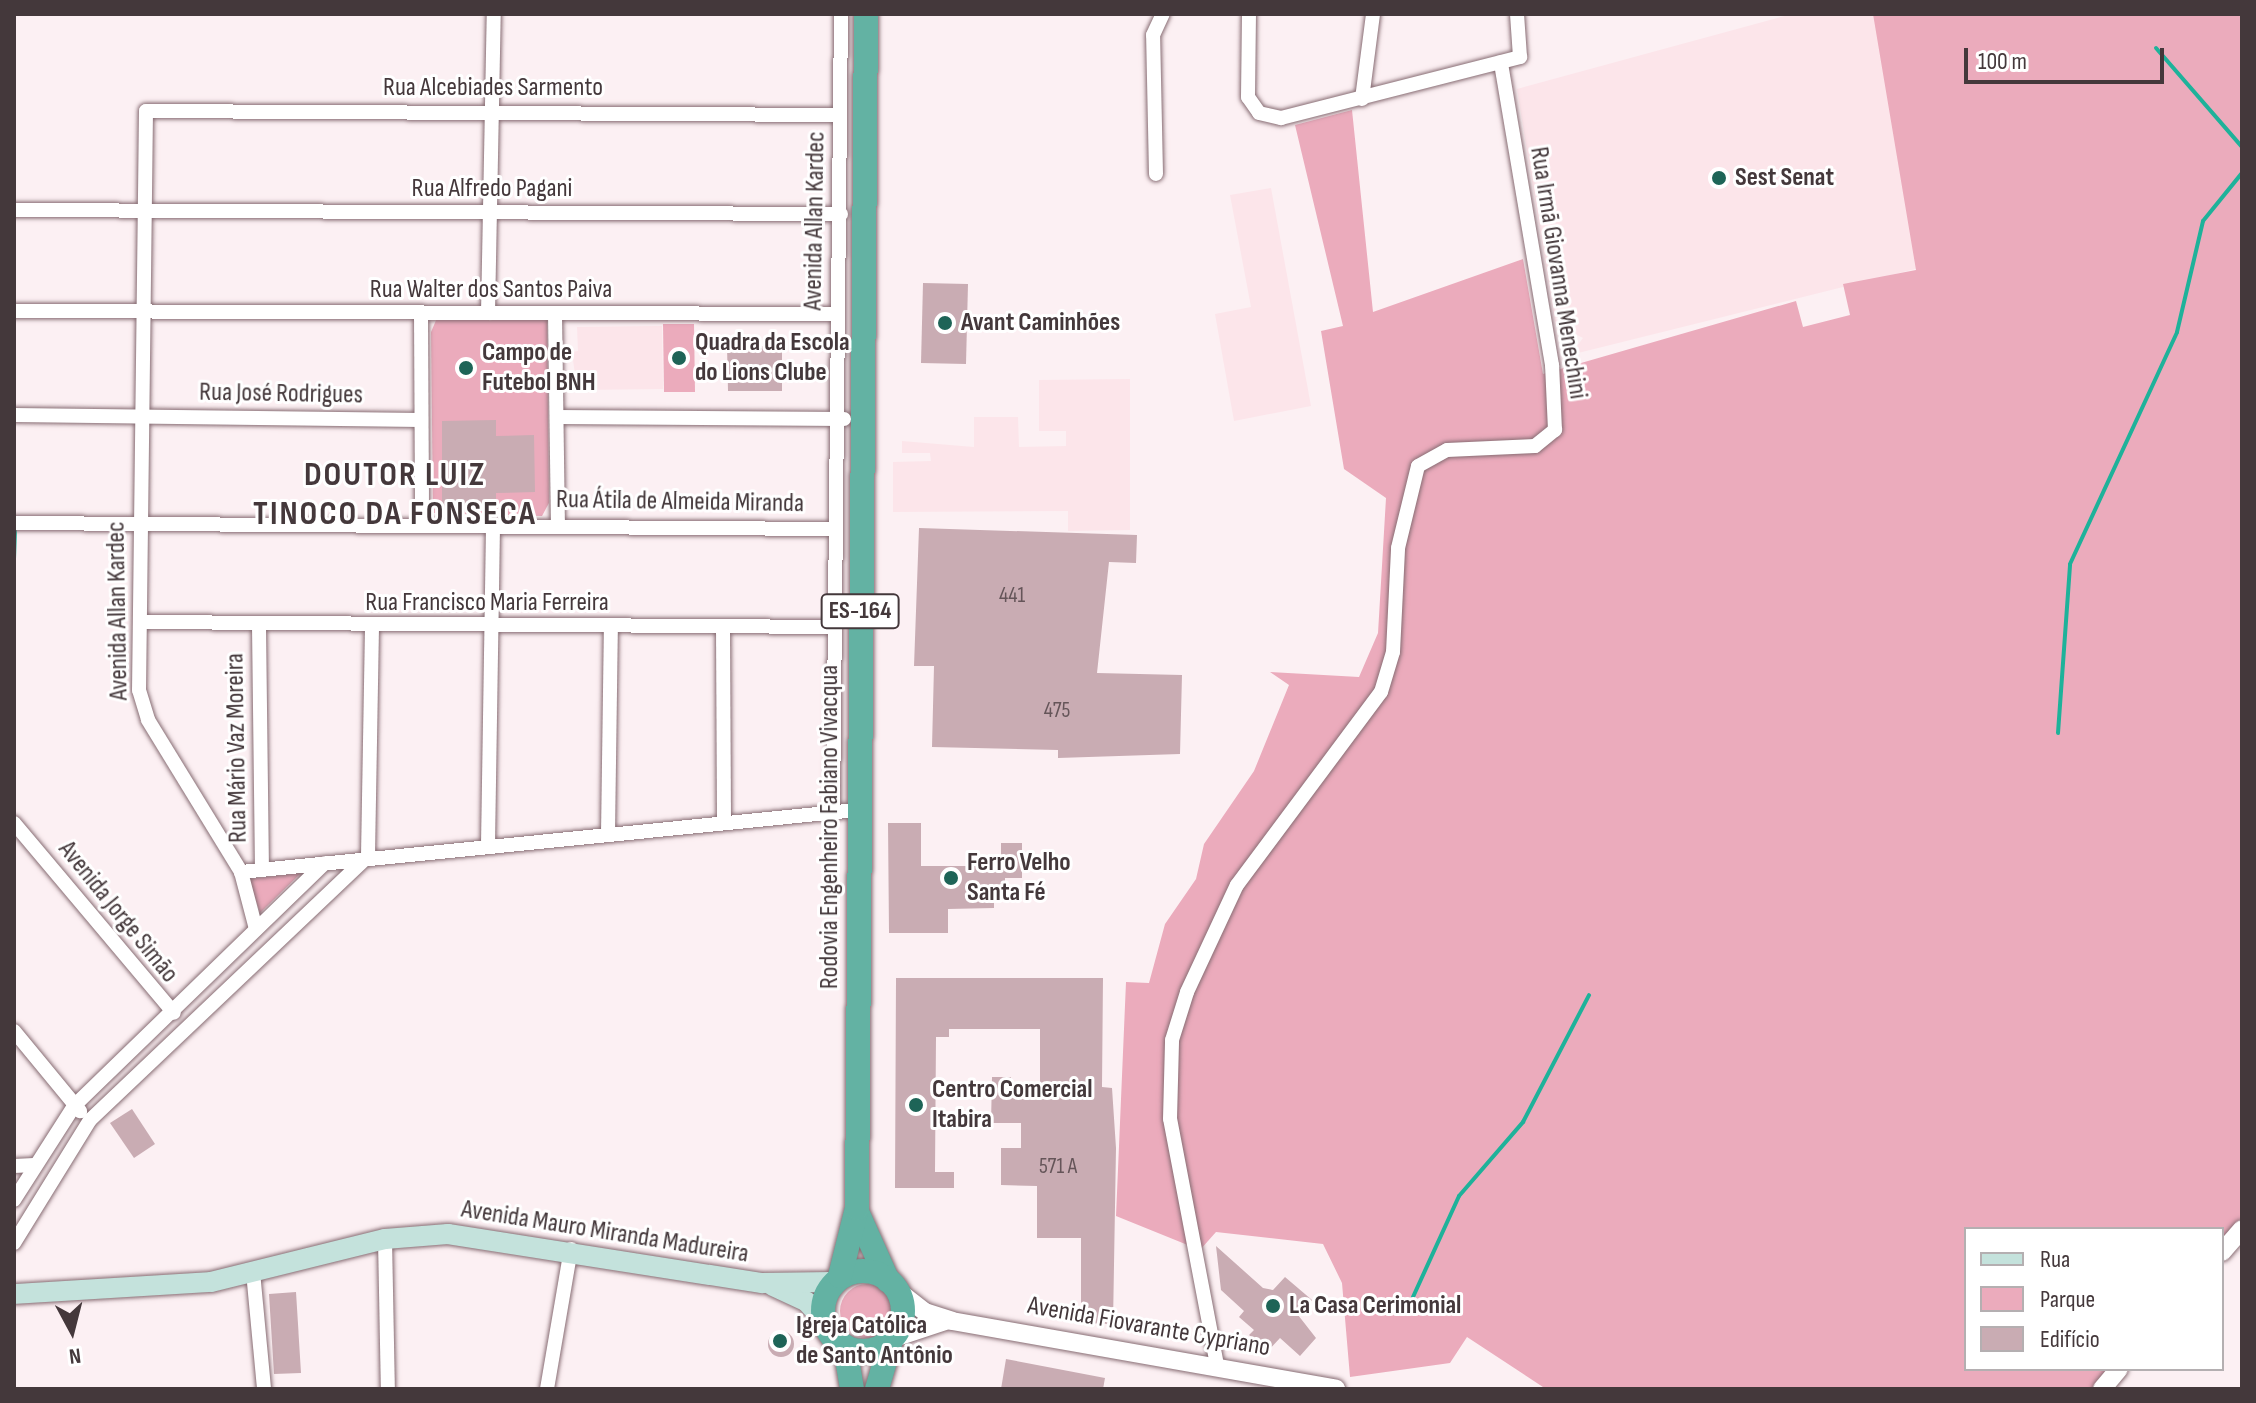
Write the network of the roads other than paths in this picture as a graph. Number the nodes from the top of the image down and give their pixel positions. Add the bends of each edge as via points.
1 (494, 14) edge
2 (841, 14) edge
3 (866, 14) edge
4 (1163, 14) edge
5 (1249, 14) edge
6 (1373, 14) edge
7 (1517, 14) edge
8 (1501, 62) junction
9 (1362, 99) junction
10 (146, 111) joint
11 (492, 111) junction
12 (840, 115) junction
13 (1156, 174) dead end
14 (14, 210) edge
15 (143, 210) junction
16 (490, 214) junction
17 (841, 214) junction
18 (14, 311) edge
19 (143, 312) junction
20 (488, 313) junction
21 (421, 314) junction
22 (555, 314) junction
23 (838, 314) junction
24 (863, 409) junction
25 (14, 415) edge
26 (141, 417) junction
27 (557, 417) junction
28 (421, 420) junction
29 (838, 421) junction
30 (18, 523) edge
31 (141, 523) junction
32 (558, 524) junction
33 (422, 525) junction
34 (493, 525) junction
35 (835, 529) junction
36 (140, 622) junction
37 (259, 626) junction
38 (372, 627) junction
39 (834, 627) junction
40 (491, 628) junction
41 (611, 628) junction
42 (723, 628) junction
43 (845, 812) junction
44 (14, 823) edge
45 (724, 823) junction
46 (608, 834) junction
47 (488, 845) junction
48 (368, 856) junction
49 (326, 862) junction
50 (262, 869) junction
51 (241, 872) junction
52 (256, 929) junction
53 (221, 963) junction
54 (235, 977) junction
55 (168, 1012) junction
56 (194, 1016) junction
57 (14, 1031) edge
58 (74, 1106) junction
59 (90, 1120) junction
60 (34, 1165) junction
61 (14, 1166) edge
62 (14, 1200) edge
63 (857, 1208) junction
64 (2242, 1229) edge
65 (385, 1239) junction
66 (14, 1243) edge
67 (571, 1249) junction
68 (2224, 1250) edge
69 (253, 1272) junction
70 (836, 1279) junction
71 (762, 1283) junction
72 (890, 1284) junction
73 (14, 1294) edge
74 (952, 1321) junction
75 (827, 1324) junction
76 (893, 1341) junction
77 (845, 1346) junction
78 (1217, 1365) junction
79 (2117, 1371) edge
80 (264, 1389) edge
81 (388, 1389) edge
82 (547, 1389) edge
83 (852, 1389) edge
84 (877, 1389) edge
85 (1336, 1389) edge
86 (2102, 1389) edge

1 - 11 street
2 - 12 street, Avenida Allan Kardec
3 - 24 highway, Rodovia Engenheiro Fabiano Vivacqua / ES-164
4 - 13 street via 1153,35
5 - 9 street via 1248,97 1259,113 1292,117
6 - 9 street
7 - 8 street via 1520,57
8 - 9 street
8 - 78 street, Rua Irmã Giovanna Menechini via 1552,365 1555,430 1535,446 1447,450 1418,466 1398,548 1393,652 1381,692 1237,885 1187,992 1172,1040 1170,1119
10 - 11 street, Rua Alcebiades Sarmento
10 - 15 street, Avenida Allan Kardec
11 - 12 street, Rua Alcebiades Sarmento
11 - 16 street
12 - 17 street, Avenida Allan Kardec
14 - 15 street, Rua Alfredo Pagani
15 - 16 street, Rua Alfredo Pagani
15 - 19 street, Avenida Allan Kardec
16 - 17 street, Rua Alfredo Pagani
16 - 20 street
17 - 23 street, Avenida Allan Kardec
18 - 19 street, Rua Walter dos Santos Paiva
19 - 21 street, Rua Walter dos Santos Paiva
19 - 26 street, Avenida Allan Kardec
20 - 21 street, Rua Walter dos Santos Paiva
20 - 22 street, Rua Walter dos Santos Paiva
21 - 28 street
22 - 23 street, Rua Walter dos Santos Paiva
22 - 27 street
23 - 29 street, Avenida Allan Kardec
24 - 29 street
24 - 43 highway, Rodovia Engenheiro Fabiano Vivacqua / ES-164
25 - 26 street, Rua José Rodrigues
26 - 28 street, Rua José Rodrigues
26 - 31 street, Avenida Allan Kardec
27 - 29 street
27 - 32 street
28 - 33 street
29 - 35 street, Avenida Allan Kardec
30 - 31 street, Rua Átila de Almeida Miranda
31 - 33 street, Rua Átila de Almeida Miranda
31 - 36 street, Avenida Allan Kardec
32 - 34 street, Rua Átila de Almeida Miranda
32 - 35 street, Rua Átila de Almeida Miranda
33 - 34 street, Rua Átila de Almeida Miranda
34 - 40 street
35 - 39 street, Avenida Allan Kardec
36 - 37 street, Rua Francisco Maria Ferreira
36 - 51 street, Avenida Allan Kardec via 142,709
37 - 38 street, Rua Francisco Maria Ferreira
37 - 50 street, Rua Mário Vaz Moreira
38 - 40 street, Rua Francisco Maria Ferreira
38 - 48 street
39 - 42 street, Rua Francisco Maria Ferreira
39 - 43 street, Avenida Allan Kardec
40 - 41 street, Rua Francisco Maria Ferreira
40 - 47 street
41 - 42 street, Rua Francisco Maria Ferreira
41 - 46 street
42 - 45 street
43 - 45 street
43 - 63 highway, Rodovia Engenheiro Fabiano Vivacqua / ES-164
44 - 55 street, Avenida Jorge Simão
45 - 46 street
46 - 47 street
47 - 48 street
48 - 49 street
48 - 54 street
49 - 50 street
49 - 52 street
50 - 51 street
51 - 52 street, Avenida Allan Kardec
52 - 53 street
53 - 54 street
53 - 55 street
54 - 56 street
55 - 56 street, Avenida Jorge Simão
55 - 58 street
56 - 59 street
57 - 58 street
58 - 59 street
58 - 60 street
59 - 66 street
60 - 61 street
60 - 62 street
63 - 70 highway, Rodovia Engenheiro Fabiano Vivacqua
63 - 72 highway, Rodovia Engenheiro Fabiano Vivacqua
64 - 68 street
65 - 67 main road, Avenida Mauro Miranda Madureira via 448,1234
65 - 69 main road, Avenida Mauro Miranda Madureira
65 - 81 street
67 - 71 main road, Avenida Mauro Miranda Madureira
67 - 82 street
69 - 73 main road, Avenida Mauro Miranda Madureira via 174,1287
69 - 80 street
70 - 71 main road
70 - 72 highway via 871,1271
70 - 75 highway via 824,1298
71 - 75 main road via 807,1302
72 - 74 street via 925,1312
72 - 76 highway via 903,1310
74 - 76 street
74 - 78 street, Avenida Fiovarante Cypriano
75 - 77 highway
76 - 77 highway via 872,1352
76 - 84 highway
77 - 83 highway
78 - 85 street, Avenida Fiovarante Cypriano
79 - 86 street

